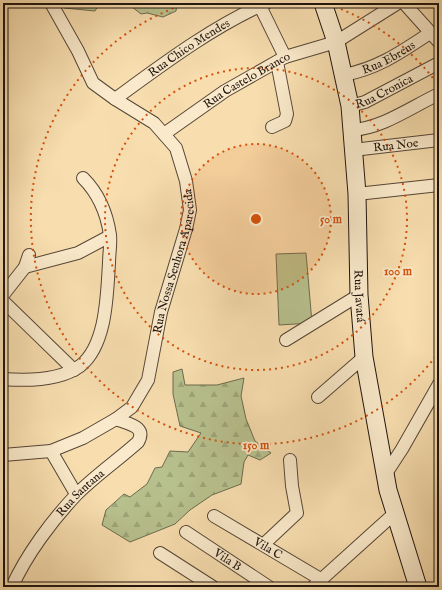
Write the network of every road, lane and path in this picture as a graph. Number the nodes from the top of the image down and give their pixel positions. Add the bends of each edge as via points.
1 (51, 3) edge
2 (323, 3) edge
3 (398, 3) edge
4 (404, 3) edge
5 (263, 4) edge
6 (430, 33) junction
7 (336, 42) junction
8 (439, 42) edge
9 (281, 60) junction
10 (439, 63) edge
11 (344, 75) junction
12 (439, 94) edge
13 (115, 100) junction
14 (350, 106) junction
15 (272, 127) dead end
16 (352, 130) junction
17 (164, 134) junction
18 (439, 140) edge
19 (353, 150) junction
20 (83, 178) dead end
21 (439, 186) edge
22 (357, 194) junction
23 (110, 236) junction
24 (29, 255) dead end
25 (25, 267) junction
26 (3, 295) edge
27 (359, 295) junction
28 (3, 301) edge
29 (286, 340) dead end
30 (364, 357) junction
31 (74, 370) junction
32 (3, 379) edge
33 (439, 384) edge
34 (318, 397) dead end
35 (116, 420) junction
36 (51, 451) junction
37 (3, 455) edge
38 (290, 460) dead end
39 (385, 475) junction
40 (76, 494) junction
41 (395, 513) junction
42 (214, 516) dead end
43 (186, 532) dead end
44 (264, 544) junction
45 (160, 553) dead end
46 (318, 583) edge
47 (12, 587) edge
48 (213, 587) edge
49 (269, 587) edge
50 (418, 587) edge

1 - 13 street, Rua Nossa Senhora Aparecida via 78,50 93,83
2 - 7 street, Rua Javatá
3 - 7 street, Rua Castelo Branco
4 - 6 street
5 - 9 street
5 - 13 street, Rua Chico Mendes via 178,53
6 - 8 street
6 - 11 street, Rua Ebreus via 377,66
7 - 9 street, Rua Castelo Branco
7 - 11 street, Rua Javatá
9 - 15 street via 287,114 285,120
9 - 17 street, Rua Castelo Branco via 225,91
10 - 14 street, Rua Cronica via 365,102
11 - 14 street, Rua Javatá
12 - 16 street via 389,120
13 - 17 street, Rua Nossa Senhora Aparecida via 154,122
14 - 16 street, Rua Javatá
16 - 19 street, Rua Javatá
17 - 35 street, Rua Nossa Senhora Aparecida via 176,148 186,180 190,210 161,312 148,380 132,407
18 - 19 street, Rua Noe
19 - 22 street, Rua Javatá
20 - 23 street via 96,195
21 - 22 street
22 - 27 street, Rua Javatá
23 - 25 street via 78,253
23 - 31 street via 107,293 101,332 90,354
24 - 25 street
25 - 26 street
27 - 29 street
27 - 30 street, Rua Javatá
28 - 31 street
30 - 34 street
30 - 39 street, Rua Javatá
31 - 32 street via 42,379
33 - 39 street
35 - 36 street, Rua Nossa Senhora Aparecida via 83,438
35 - 40 street, Rua Santana via 136,426 142,436
36 - 37 street, Rua Nossa Senhora Aparecida
36 - 40 street
38 - 44 street via 297,513
39 - 41 street, Rua Javatá
40 - 47 street, Rua Santana via 38,542 20,569
41 - 46 street
41 - 50 street, Rua Javatá
42 - 44 street, Vila C
43 - 49 street, Vila B
44 - 46 street, Vila C
45 - 48 street

